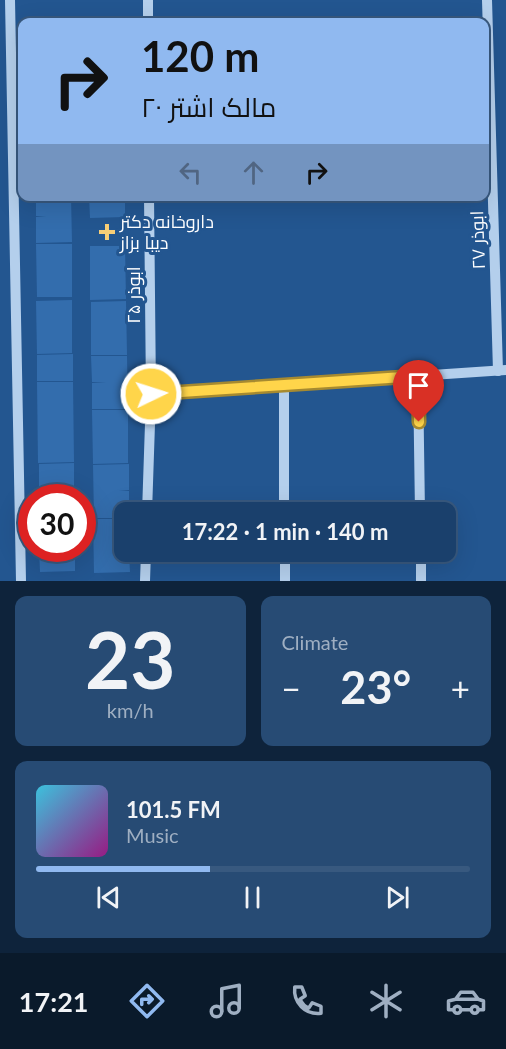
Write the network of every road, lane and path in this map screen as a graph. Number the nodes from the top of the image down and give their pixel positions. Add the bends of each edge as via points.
1 (10, 0) edge
2 (148, 0) edge
3 (487, 0) edge
4 (148, 18) edge
5 (488, 18) edge
6 (489, 49) edge
7 (149, 201) edge
8 (502, 370) edge
9 (418, 376) junction
10 (284, 385) junction
11 (151, 394) junction
12 (147, 502) edge
13 (284, 502) edge
14 (420, 502) edge
15 (146, 562) edge
16 (285, 562) edge
17 (421, 562) edge
18 (21, 581) edge
19 (145, 581) edge
20 (285, 581) edge
21 (421, 581) edge

1 - 18 street
2 - 4 street
3 - 5 street, ابوذر ۲۷
6 - 8 street, ابوذر ۲۷
7 - 11 street, ابوذر ۲۵
8 - 9 street
9 - 10 street
9 - 14 street
10 - 11 street
10 - 13 street
11 - 12 street, ابوذر ۲۵
15 - 19 street
16 - 20 street
17 - 21 street

